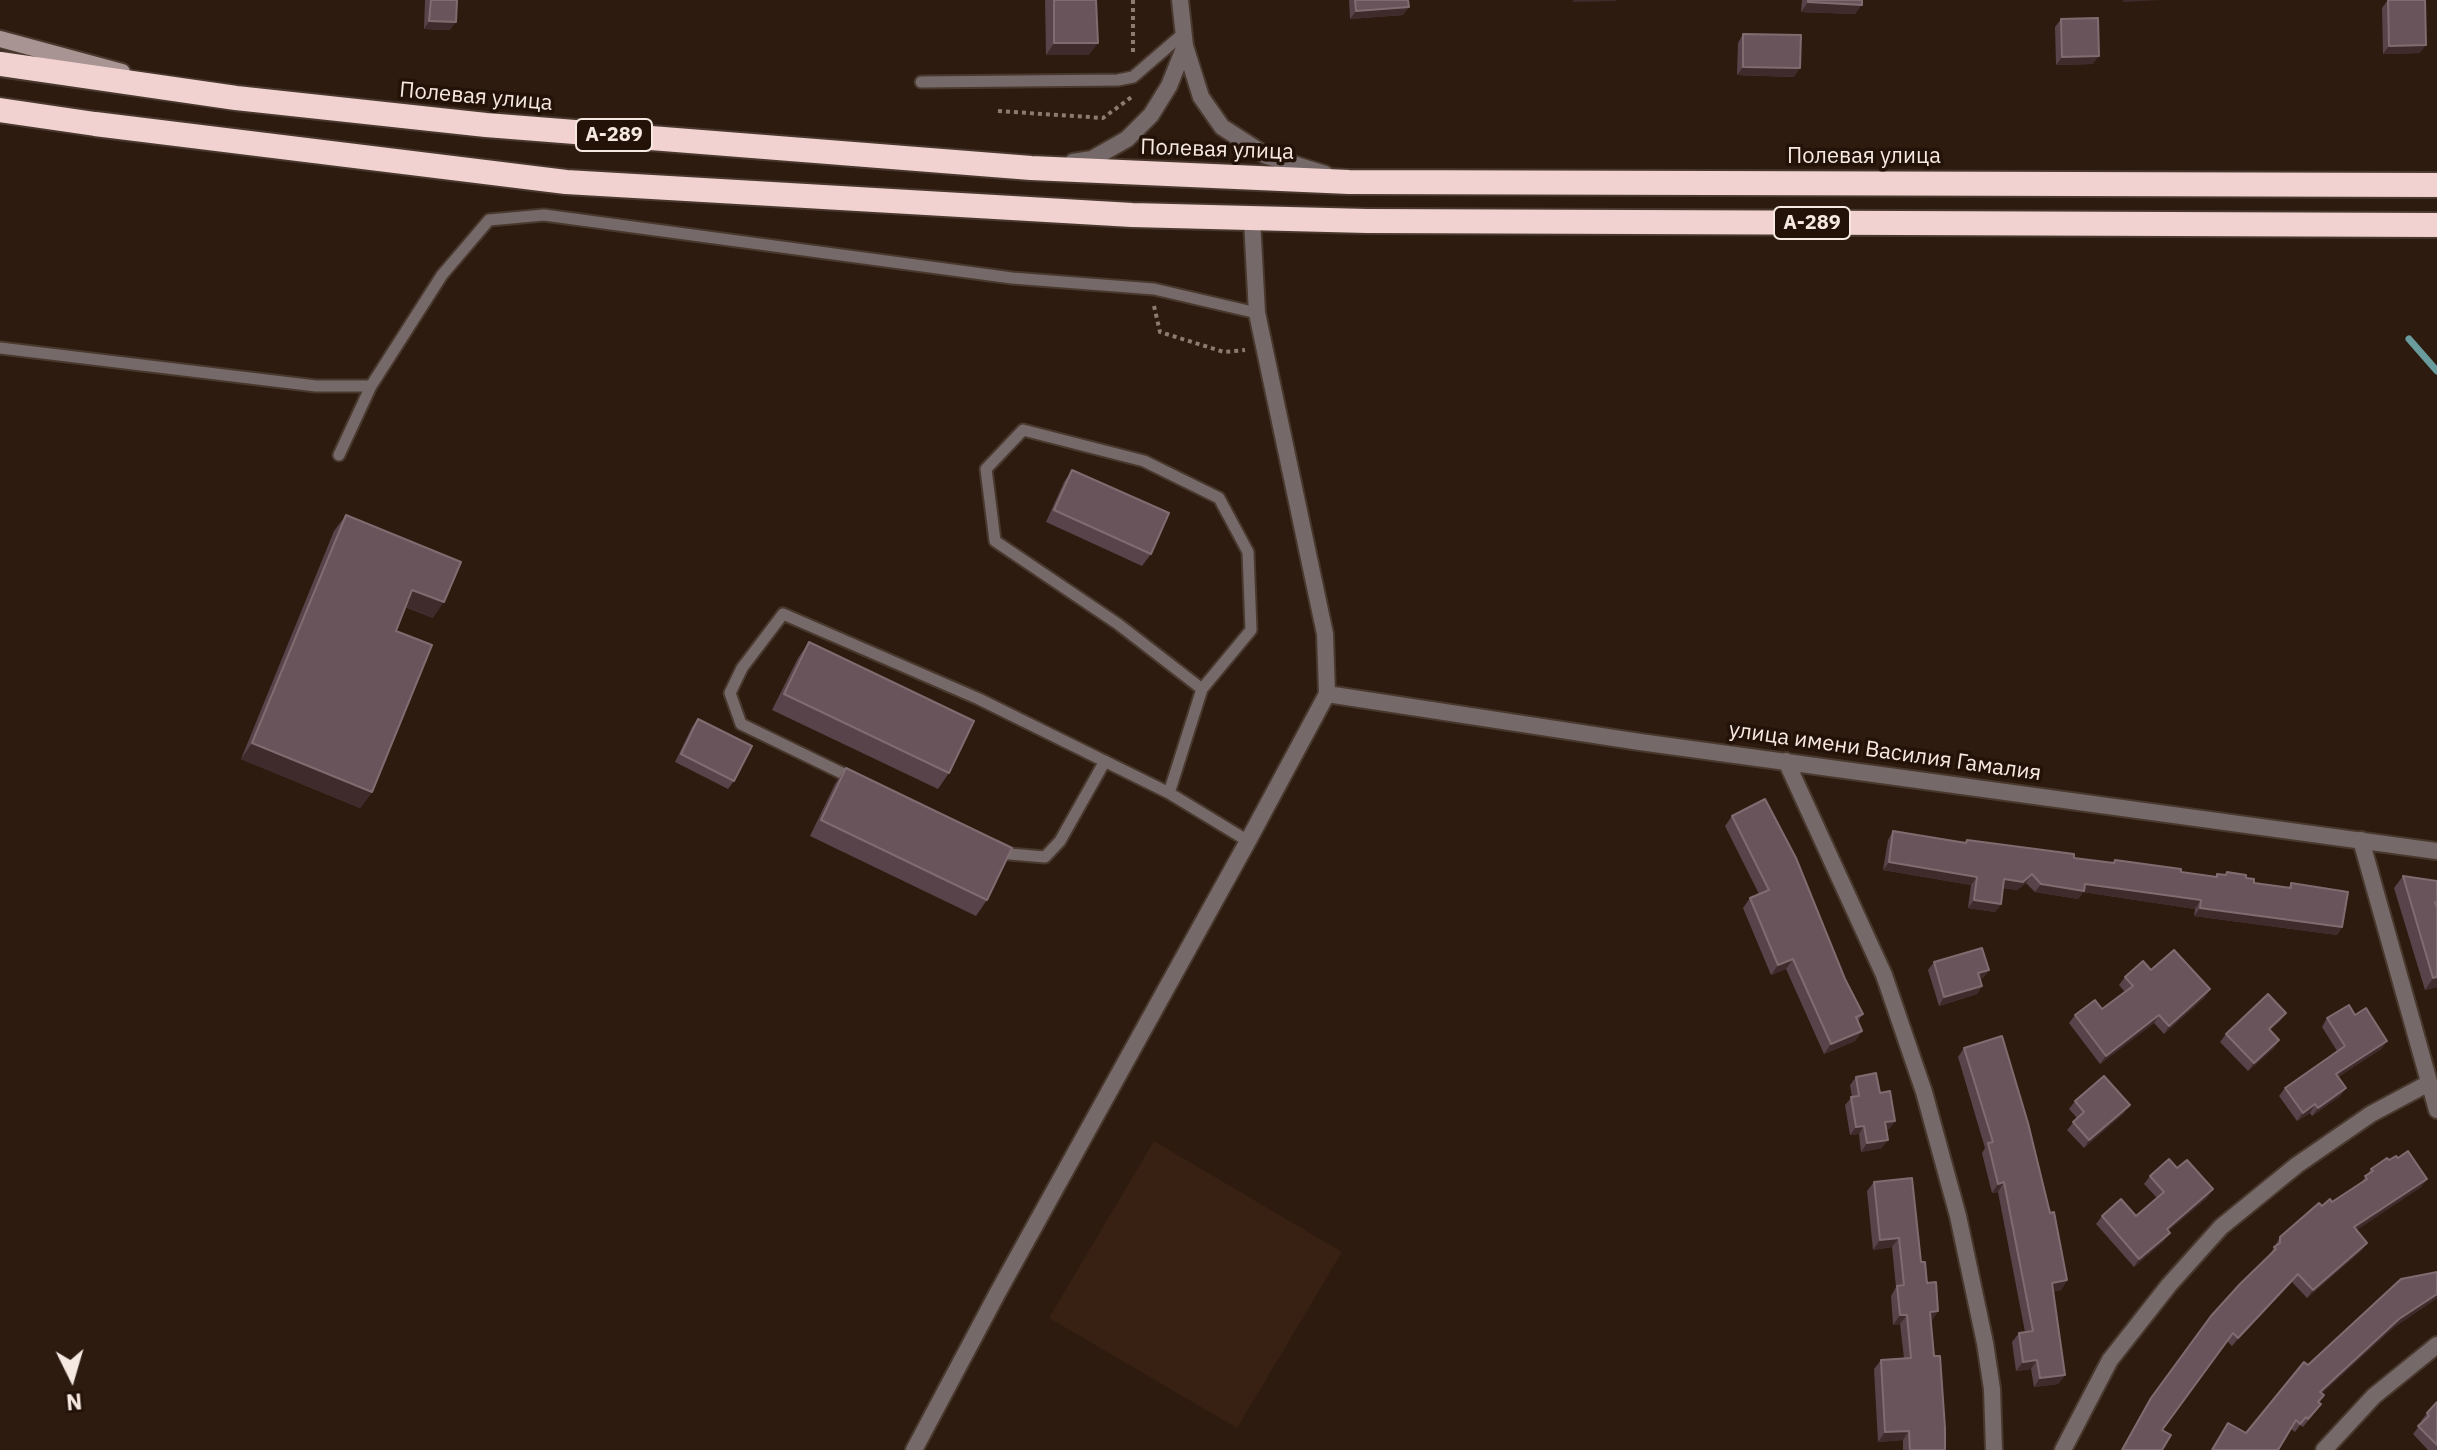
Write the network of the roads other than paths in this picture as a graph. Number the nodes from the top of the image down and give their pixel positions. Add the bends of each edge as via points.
1 (1180, 0) edge
2 (0, 39) edge
3 (1184, 40) junction
4 (0, 64) edge
5 (921, 82) dead end
6 (197, 92) junction
7 (0, 110) edge
8 (1031, 168) junction
9 (1349, 182) junction
10 (2437, 185) edge
11 (1252, 220) junction
12 (2437, 225) edge
13 (1257, 313) junction
14 (0, 348) edge
15 (371, 386) junction
16 (339, 455) dead end
17 (1202, 689) junction
18 (1327, 694) junction
19 (1105, 761) junction
20 (1786, 761) junction
21 (869, 786) edge
22 (1169, 793) junction
23 (982, 840) edge
24 (2361, 840) junction
25 (1248, 841) junction
26 (2437, 851) edge
27 (2429, 1083) junction
28 (2437, 1110) edge
29 (2437, 1345) edge
30 (914, 1450) edge
31 (1994, 1450) edge
32 (2063, 1450) edge
33 (2324, 1450) edge

1 - 3 street
2 - 6 main road
3 - 5 lane via 1133,77 1118,80
3 - 8 street, А-289 via 1169,86 1127,139 1092,159
3 - 9 street, А-289 via 1201,97 1222,127 1267,156
4 - 6 highway, Полевая улица / А-289
6 - 8 highway, Полевая улица / А-289 via 486,125
7 - 11 highway, А-289 via 566,182
8 - 9 highway, Полевая улица / А-289
9 - 10 highway, Полевая улица / А-289
11 - 12 highway, А-289
11 - 13 street
13 - 15 lane via 1154,289 1012,278 544,215 489,220 442,275
13 - 18 street via 1325,634
14 - 15 lane via 316,386
15 - 16 lane
17 - 17 lane via 1251,630 1248,552 1219,498 1144,461 1023,430 986,469 995,541 1118,624
17 - 22 lane
18 - 20 street, улица имени Василия Гамалия
18 - 25 street
19 - 21 lane via 979,699 783,614 730,693 741,724
19 - 22 lane
19 - 23 lane via 1060,841 1045,857 1010,854
20 - 24 street, улица имени Василия Гамалия
20 - 31 street via 1884,975 1924,1092 1985,1343
22 - 25 lane
24 - 26 street, улица имени Василия Гамалия
24 - 27 street
25 - 30 street
27 - 28 street
27 - 32 street via 2371,1114 2297,1165 2221,1227 2110,1360
29 - 33 street via 2374,1396

